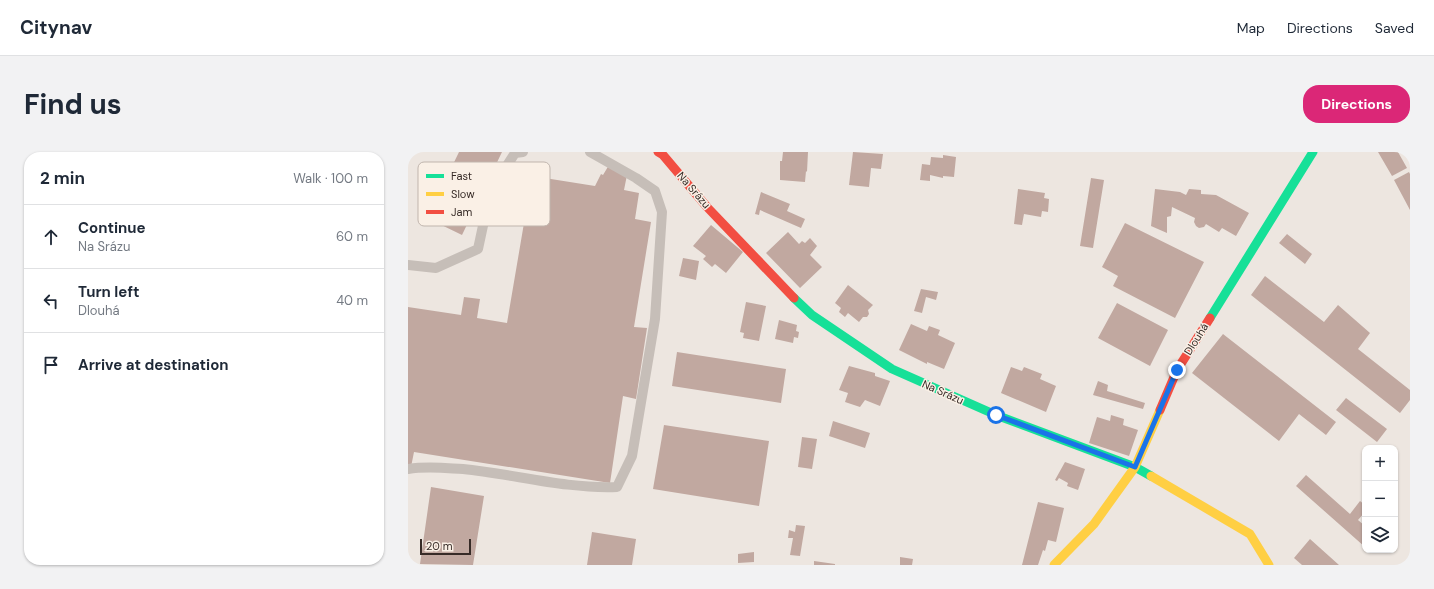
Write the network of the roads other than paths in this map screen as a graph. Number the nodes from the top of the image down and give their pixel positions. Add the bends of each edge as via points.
1 (523, 152) edge
2 (590, 152) edge
3 (658, 152) edge
4 (1313, 152) edge
5 (509, 162) edge
6 (483, 226) edge
7 (408, 265) edge
8 (1135, 467) junction
9 (408, 469) edge
10 (1054, 565) edge
11 (1269, 565) edge

1 - 5 lane via 515,153
2 - 9 lane via 655,191 662,212 654,327 632,456 617,487 594,487 495,472 425,466
3 - 8 street, Na Srázu via 772,276 812,314 892,369 996,415
4 - 8 street, Dlouhá via 1177,370
6 - 7 lane via 478,249 436,268
8 - 10 street, Dlouhá via 1094,524
8 - 11 street, Na Srázu via 1250,534

